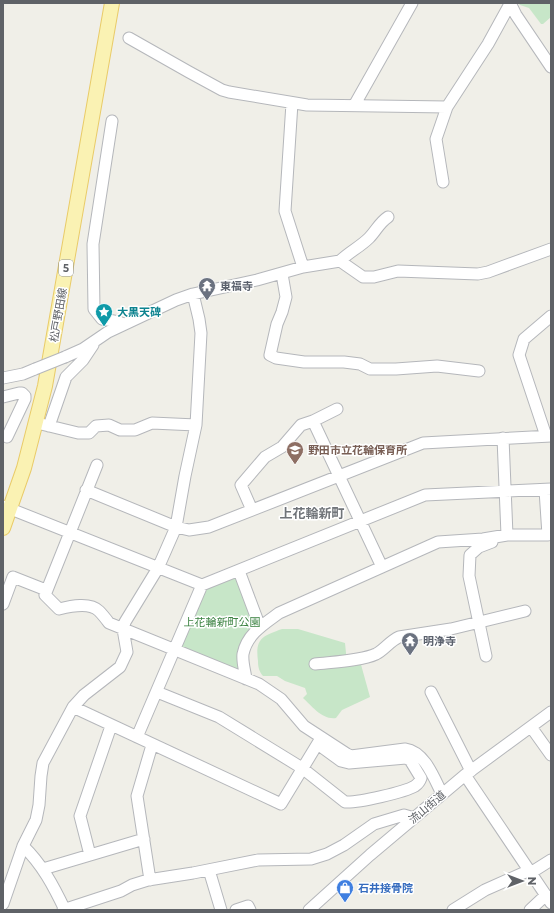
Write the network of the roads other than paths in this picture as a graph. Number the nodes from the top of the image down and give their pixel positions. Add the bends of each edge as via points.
1 (112, 3) edge
2 (412, 3) edge
3 (510, 3) edge
4 (130, 38) dead end
5 (551, 67) edge
6 (292, 102) junction
7 (355, 104) junction
8 (447, 107) junction
9 (112, 121) dead end
10 (443, 182) dead end
11 (388, 217) dead end
12 (551, 249) edge
13 (340, 261) junction
14 (303, 267) junction
15 (282, 274) junction
16 (193, 294) junction
17 (551, 316) edge
18 (123, 325) junction
19 (96, 339) junction
20 (479, 371) dead end
21 (16, 376) junction
22 (3, 378) edge
23 (3, 385) edge
24 (3, 397) edge
25 (337, 408) dead end
26 (313, 421) junction
27 (43, 424) junction
28 (196, 425) junction
29 (548, 436) edge
30 (4, 438) edge
31 (503, 438) junction
32 (96, 465) dead end
33 (339, 476) junction
34 (86, 490) junction
35 (548, 490) edge
36 (504, 491) junction
37 (7, 508) edge
38 (252, 510) junction
39 (360, 521) junction
40 (176, 527) junction
41 (3, 528) edge
42 (69, 533) junction
43 (504, 536) junction
44 (382, 567) junction
45 (158, 568) junction
46 (239, 571) junction
47 (202, 585) junction
48 (46, 590) junction
49 (3, 604) edge
50 (525, 611) dead end
51 (477, 621) junction
52 (260, 627) junction
53 (123, 629) junction
54 (175, 650) junction
55 (486, 656) dead end
56 (315, 664) dead end
57 (246, 679) junction
58 (157, 692) junction
59 (431, 692) dead end
60 (73, 707) junction
61 (551, 712) edge
62 (111, 726) junction
63 (531, 727) junction
64 (137, 737) junction
65 (319, 741) junction
66 (152, 745) junction
67 (551, 755) edge
68 (302, 768) junction
69 (468, 773) junction
70 (442, 794) junction
71 (414, 818) junction
72 (144, 839) junction
73 (23, 846) junction
74 (90, 855) junction
75 (551, 860) edge
76 (43, 869) junction
77 (209, 870) junction
78 (531, 871) junction
79 (150, 880) junction
80 (548, 899) edge
81 (3, 904) edge
82 (314, 908) edge
83 (64, 910) edge
84 (221, 910) edge
85 (236, 910) edge
86 (250, 910) edge
87 (452, 910) edge
88 (530, 910) edge

1 - 27 main road, 松戸野田線 / 5 via 45,386
2 - 7 street
3 - 5 street
3 - 8 street via 488,44
4 - 6 street via 222,90
6 - 7 street
6 - 14 street via 285,211
7 - 8 street
8 - 10 street via 435,142
9 - 18 street via 93,244 94,309 102,318
11 - 13 street via 370,238
12 - 13 street via 478,274 398,271 363,277
13 - 14 street
14 - 15 street
15 - 16 street
15 - 20 street via 286,298 270,355 276,358 304,362 344,362 360,364 370,369 437,366
16 - 18 street
16 - 28 street via 201,333
17 - 29 street via 524,339 519,356
18 - 19 street
19 - 21 street, bridge via 83,349
19 - 27 street via 83,360 66,377
21 - 22 street
21 - 23 street via 12,382
24 - 30 street via 19,393 25,396
25 - 26 street
26 - 33 street
26 - 38 street via 301,425 282,447 265,457 241,485
27 - 28 street via 78,433 90,433 96,426 110,425 120,430 135,430 152,423
27 - 37 main road, 松戸野田線 / 5
28 - 40 street
29 - 31 street
31 - 33 street via 423,443
31 - 36 street
32 - 34 street
33 - 38 street
33 - 39 street
34 - 40 street
34 - 42 street
35 - 36 street
35 - 43 street via 548,535
36 - 39 street via 425,495
36 - 43 street
37 - 41 main road, 松戸野田線 / 5
37 - 42 street
38 - 40 street via 209,527 189,530
39 - 44 street
39 - 46 street
40 - 45 street
42 - 45 street
42 - 48 street
43 - 44 street via 438,542
43 - 51 street via 479,547 470,555 469,576
44 - 52 street via 279,613
45 - 47 street
45 - 53 street
46 - 47 street
46 - 52 street
47 - 54 street
48 - 49 street via 13,577
48 - 53 street via 45,595 59,609 75,606 95,608 110,623
50 - 51 street
51 - 55 street
51 - 56 street via 446,630 399,637 376,653 352,660
52 - 57 street via 248,642 243,654
53 - 54 street
53 - 60 street via 127,652 120,667 84,695
54 - 57 street
54 - 58 street
57 - 65 street via 259,684 281,699
58 - 64 street
58 - 68 street via 219,717
59 - 69 street
60 - 62 street
60 - 73 street via 43,763 36,820
61 - 63 street, 流山街道
62 - 64 street
62 - 74 street via 80,816
63 - 67 street
63 - 69 street, 流山街道
64 - 66 street
65 - 68 street
65 - 68 street via 342,761 349,763 406,758 421,778 420,781 416,785 393,793 345,802
65 - 70 street via 351,756 412,750 427,765
66 - 68 street via 281,804
66 - 72 street via 137,796
69 - 70 street, 流山街道
69 - 78 street
70 - 71 street, 流山街道
71 - 77 street via 404,815 374,824 327,854 311,858 258,860
71 - 82 street, 流山街道
72 - 74 street
72 - 79 street
73 - 76 street
73 - 81 street
74 - 76 street
75 - 78 street
76 - 83 street
77 - 79 street
77 - 84 street
78 - 80 street
78 - 87 street via 486,890
79 - 83 street
80 - 88 street
85 - 86 street via 248,906

